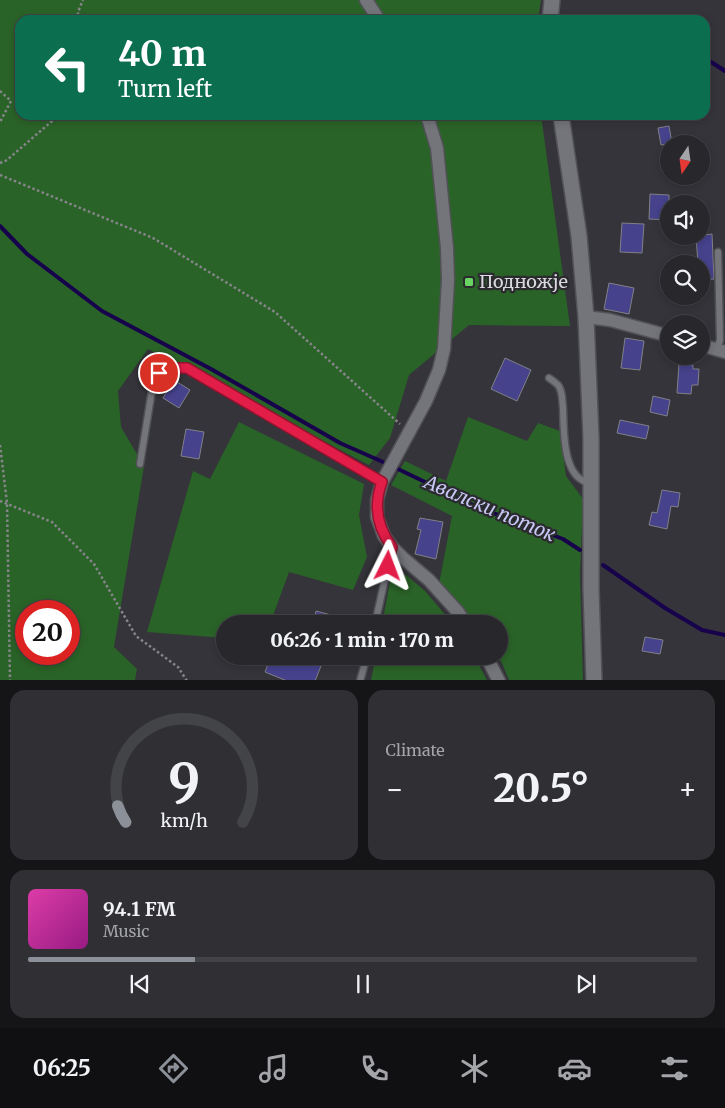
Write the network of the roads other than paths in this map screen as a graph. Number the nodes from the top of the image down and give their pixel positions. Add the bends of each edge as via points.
1 (366, 0) edge
2 (552, 0) edge
3 (376, 15) edge
4 (550, 15) edge
5 (429, 120) edge
6 (562, 120) edge
7 (718, 252) dead end
8 (586, 317) junction
9 (660, 334) edge
10 (721, 350) edge
11 (549, 378) dead end
12 (140, 464) dead end
13 (382, 482) junction
14 (591, 483) junction
15 (392, 547) junction
16 (377, 615) edge
17 (458, 615) edge
18 (364, 665) edge
19 (491, 665) edge
20 (360, 680) edge
21 (499, 680) edge
22 (594, 680) edge

1 - 3 street
2 - 4 main road
5 - 13 street via 437,148 444,209 448,272 444,349 426,400
6 - 8 main road via 579,236
7 - 10 lane
8 - 9 street
8 - 14 main road
11 - 14 lane via 559,386 562,397 568,462 574,474
12 - 13 lane via 153,384 159,373 168,368 187,368
13 - 15 street via 377,517
14 - 22 main road
15 - 16 lane
15 - 17 street via 429,580
18 - 20 lane
19 - 21 street

